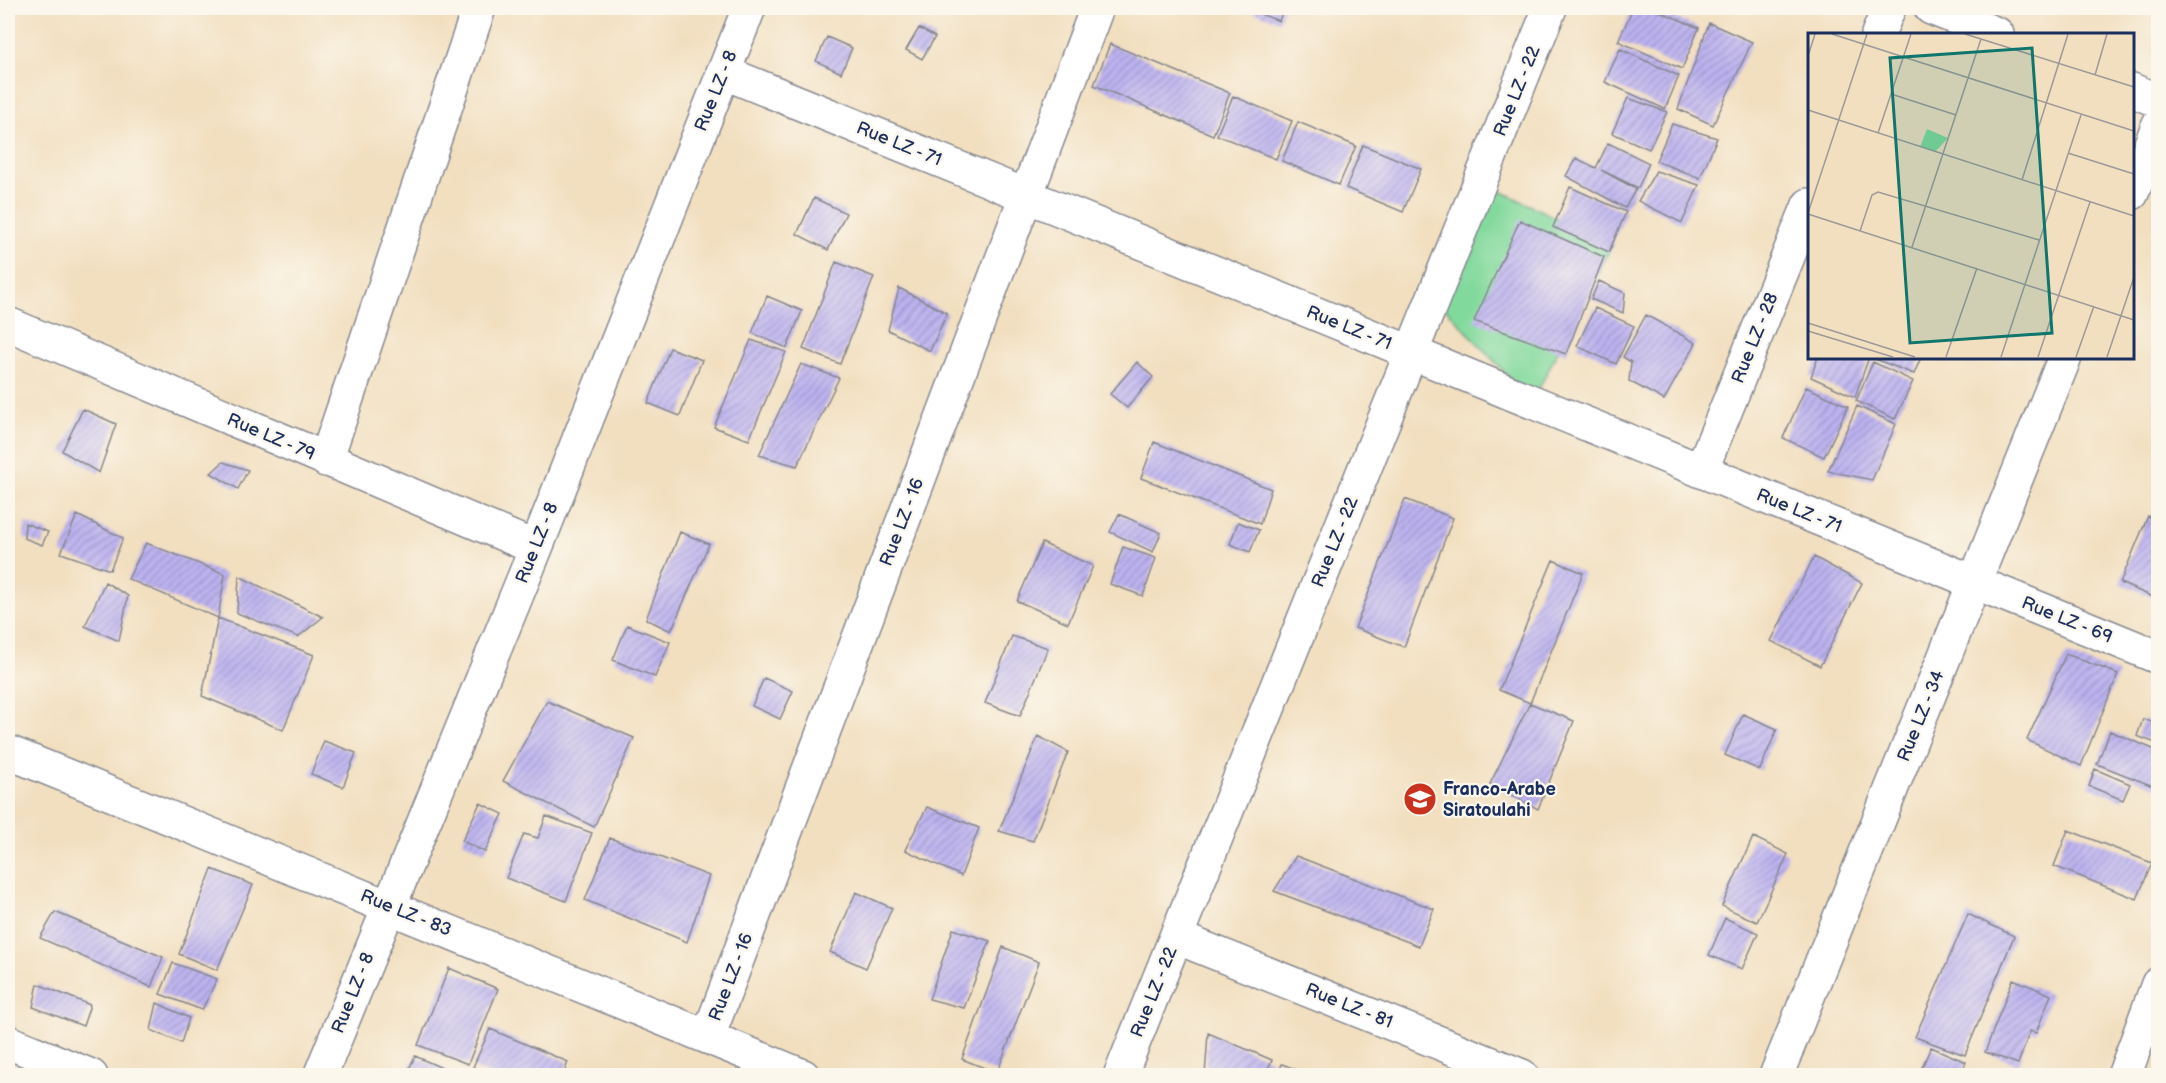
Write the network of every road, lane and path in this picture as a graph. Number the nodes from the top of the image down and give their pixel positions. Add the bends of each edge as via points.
1 (479, 8) edge
2 (748, 8) edge
3 (1097, 8) edge
4 (1550, 8) edge
5 (1889, 8) edge
6 (1931, 8) edge
7 (1878, 33) edge
8 (1994, 33) edge
9 (723, 72) junction
10 (2133, 90) edge
11 (2158, 101) edge
12 (2158, 126) edge
13 (2133, 190) edge
14 (1026, 196) junction
15 (1808, 207) edge
16 (8, 324) edge
17 (1411, 353) junction
18 (2066, 358) edge
19 (326, 460) junction
20 (1701, 471) junction
21 (536, 548) junction
22 (1975, 582) junction
23 (2158, 657) edge
24 (8, 752) edge
25 (388, 905) junction
26 (1176, 937) junction
27 (2158, 990) edge
28 (708, 1036) junction
29 (8, 1042) edge
30 (91, 1076) edge
31 (320, 1076) edge
32 (803, 1076) edge
33 (1120, 1076) edge
34 (1522, 1076) edge
35 (1776, 1076) edge
36 (2124, 1076) edge

1 - 19 street
2 - 9 street, Rue LZ - 8
3 - 14 street, Rue LZ - 16
4 - 17 street, Rue LZ - 22
5 - 7 street
6 - 8 street
9 - 14 street, Rue LZ - 71
9 - 21 street, Rue LZ - 8
10 - 11 street
12 - 13 street
14 - 17 street, Rue LZ - 71
14 - 28 street, Rue LZ - 16
15 - 20 street, Rue LZ - 28
16 - 19 street, Rue LZ - 79
17 - 20 street, Rue LZ - 71
17 - 26 street, Rue LZ - 22
18 - 22 street, Rue LZ - 34
19 - 21 street, Rue LZ - 79
20 - 22 street, Rue LZ - 71
21 - 25 street, Rue LZ - 8
22 - 23 street, Rue LZ - 69
22 - 35 street, Rue LZ - 34
24 - 25 street, Rue LZ - 83
25 - 28 street, Rue LZ - 83
25 - 31 street, Rue LZ - 8
26 - 33 street, Rue LZ - 22
26 - 34 street, Rue LZ - 81
27 - 36 street
28 - 32 street, Rue LZ - 83
29 - 30 street

